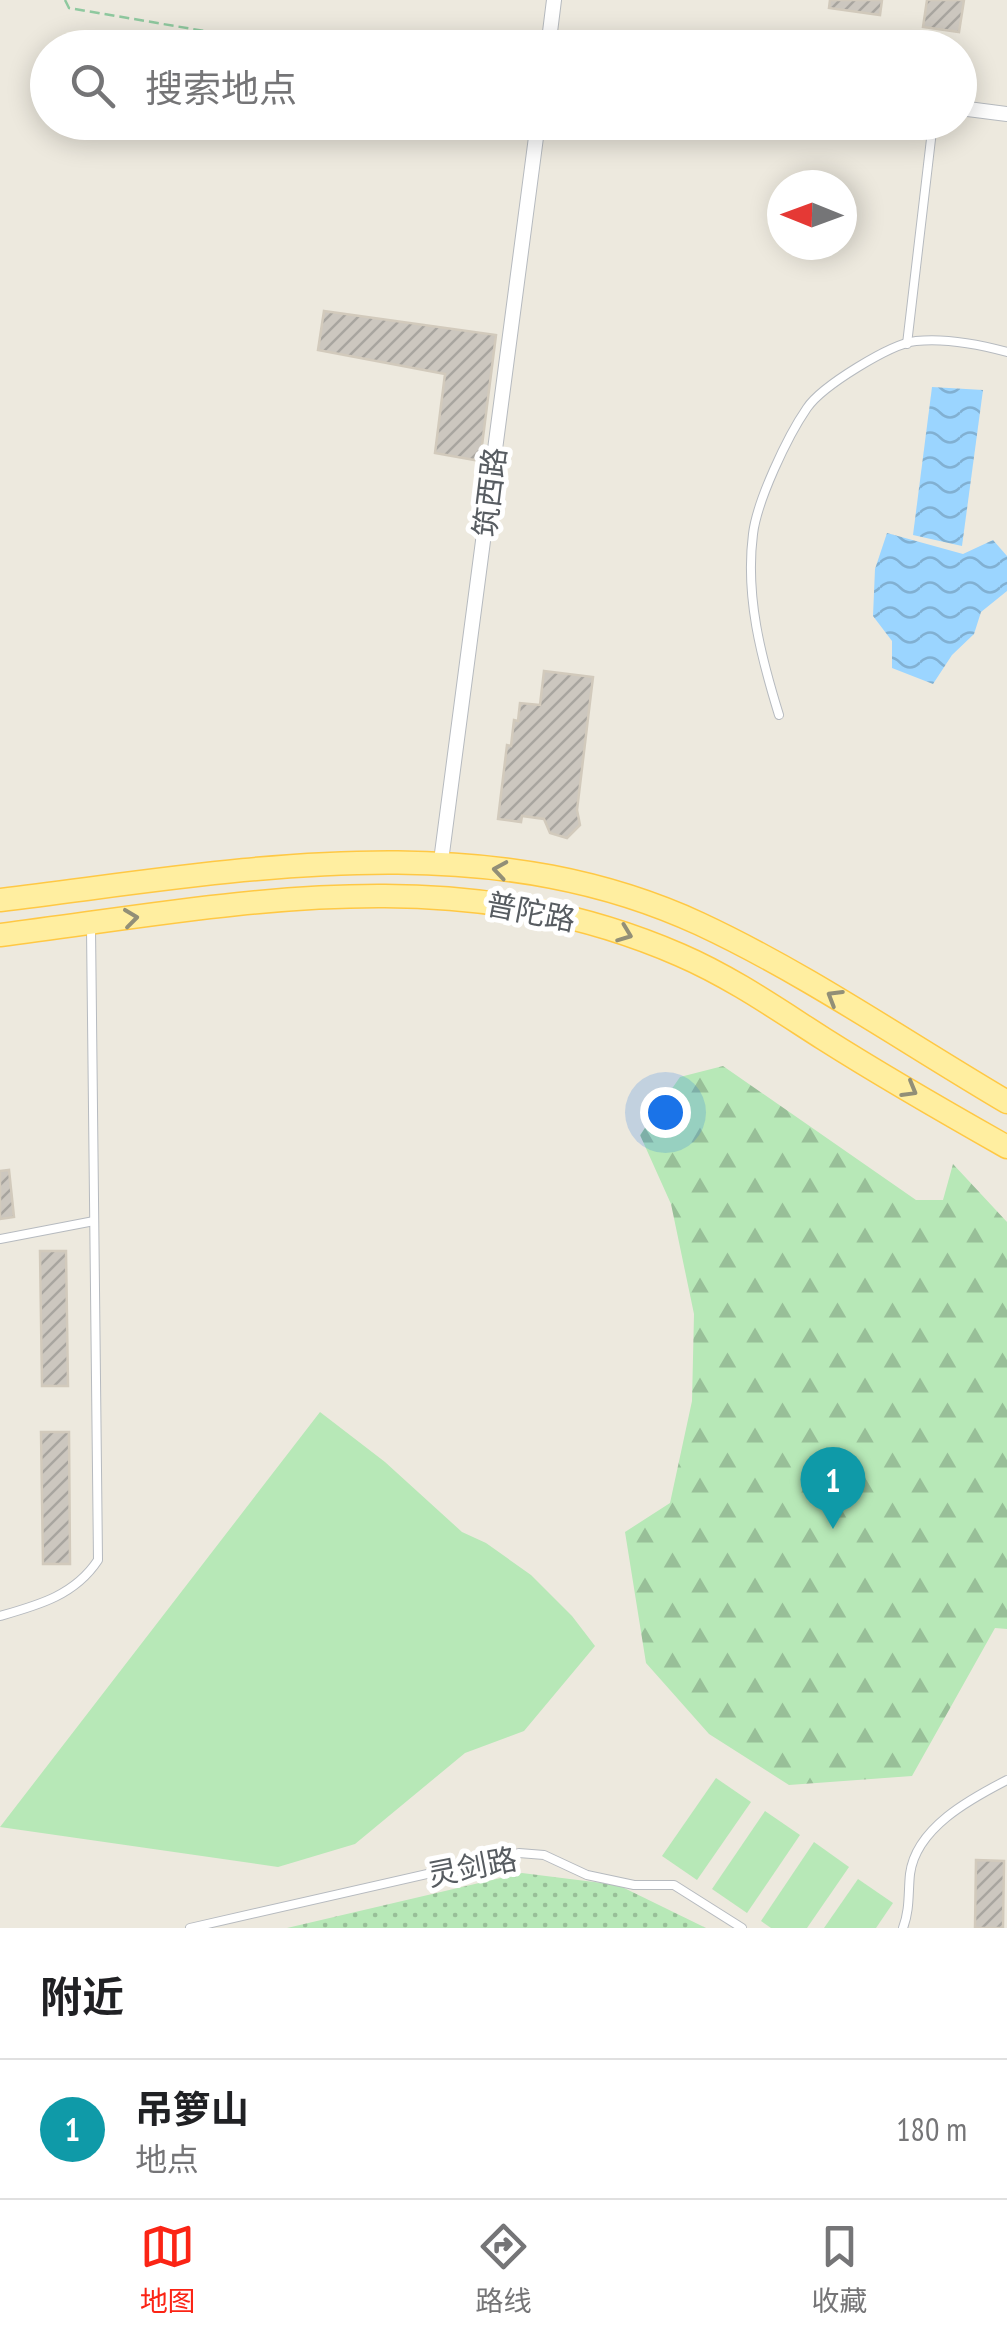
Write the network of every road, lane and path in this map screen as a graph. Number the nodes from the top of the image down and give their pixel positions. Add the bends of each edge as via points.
1 (65, 0) edge
2 (554, 0) edge
3 (198, 30) edge
4 (550, 30) edge
5 (977, 110) edge
6 (1007, 114) edge
7 (536, 140) edge
8 (931, 140) edge
9 (906, 344) junction
10 (1007, 352) edge
11 (779, 715) dead end
12 (441, 861) junction
13 (0, 900) edge
14 (91, 923) junction
15 (0, 934) edge
16 (1007, 1102) edge
17 (1007, 1147) edge
18 (94, 1220) junction
19 (0, 1239) edge
20 (0, 1616) edge
21 (1007, 1780) edge
22 (190, 1928) edge
23 (741, 1928) edge
24 (903, 1928) edge

1 - 3 path via 69,8
2 - 4 street
5 - 6 street
7 - 12 street, 筑西路
8 - 9 lane
9 - 10 lane via 975,343
9 - 11 lane via 857,366 808,405 776,464 753,532 751,594
12 - 13 main road, 普陀路 via 292,864
16 -> 12 main road, 普陀路 via 696,922 581,885
14 - 15 main road, 普陀路
14 -> 17 main road, 普陀路 via 377,894 539,908 682,955
14 - 18 lane
18 - 19 lane
18 - 20 lane via 98,1560 65,1593
21 - 24 lane via 972,1798 918,1848
22 - 23 lane, 灵剑路 via 519,1853 544,1854 586,1875 634,1885 674,1885

